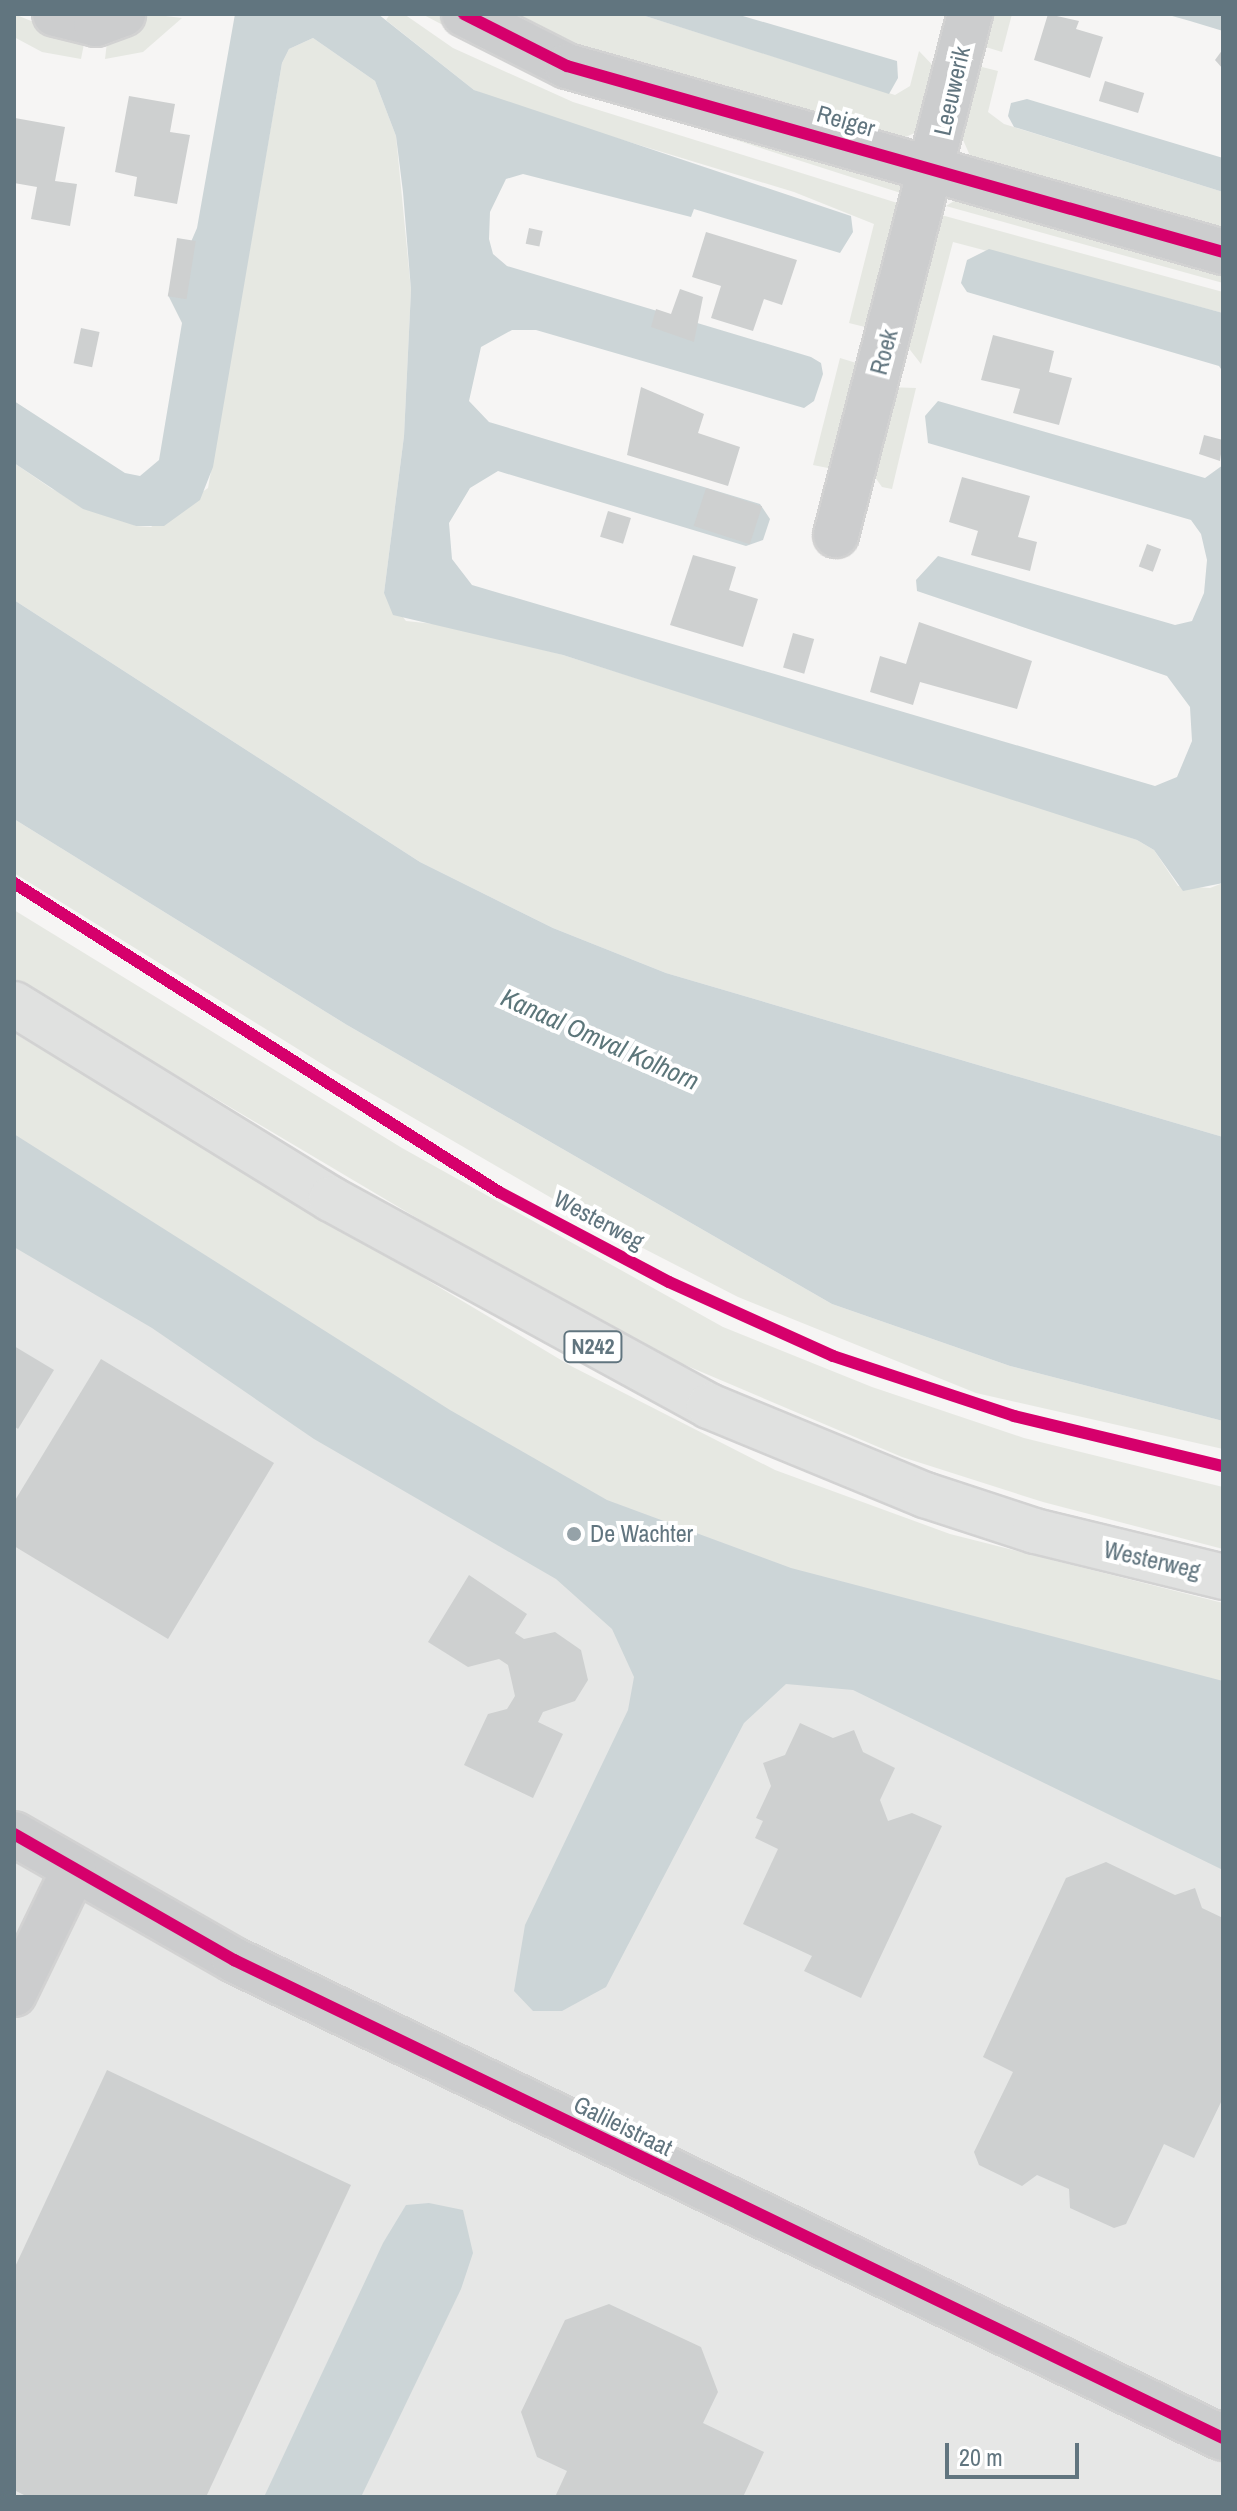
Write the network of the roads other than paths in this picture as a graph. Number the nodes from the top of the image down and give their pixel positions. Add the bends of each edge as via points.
1 (55, 14) edge
2 (123, 14) edge
3 (464, 14) edge
4 (970, 14) edge
5 (933, 168) junction
6 (1223, 252) edge
7 (836, 535) dead end
8 (14, 1004) edge
9 (1223, 1577) edge
10 (14, 1834) edge
11 (74, 1870) junction
12 (14, 1994) edge
13 (1223, 2438) edge

1 - 2 street via 96,24
3 - 5 street, Reiger via 567,66
4 - 5 street, Leeuwerik
5 - 6 street, Reiger
5 - 7 street, Roek
8 - 9 main road, Westerweg / N242 via 331,1199 709,1406 925,1495 1065,1539
10 - 11 street, Galileistraat
11 - 12 street
11 - 13 street, Galileistraat via 234,1960

